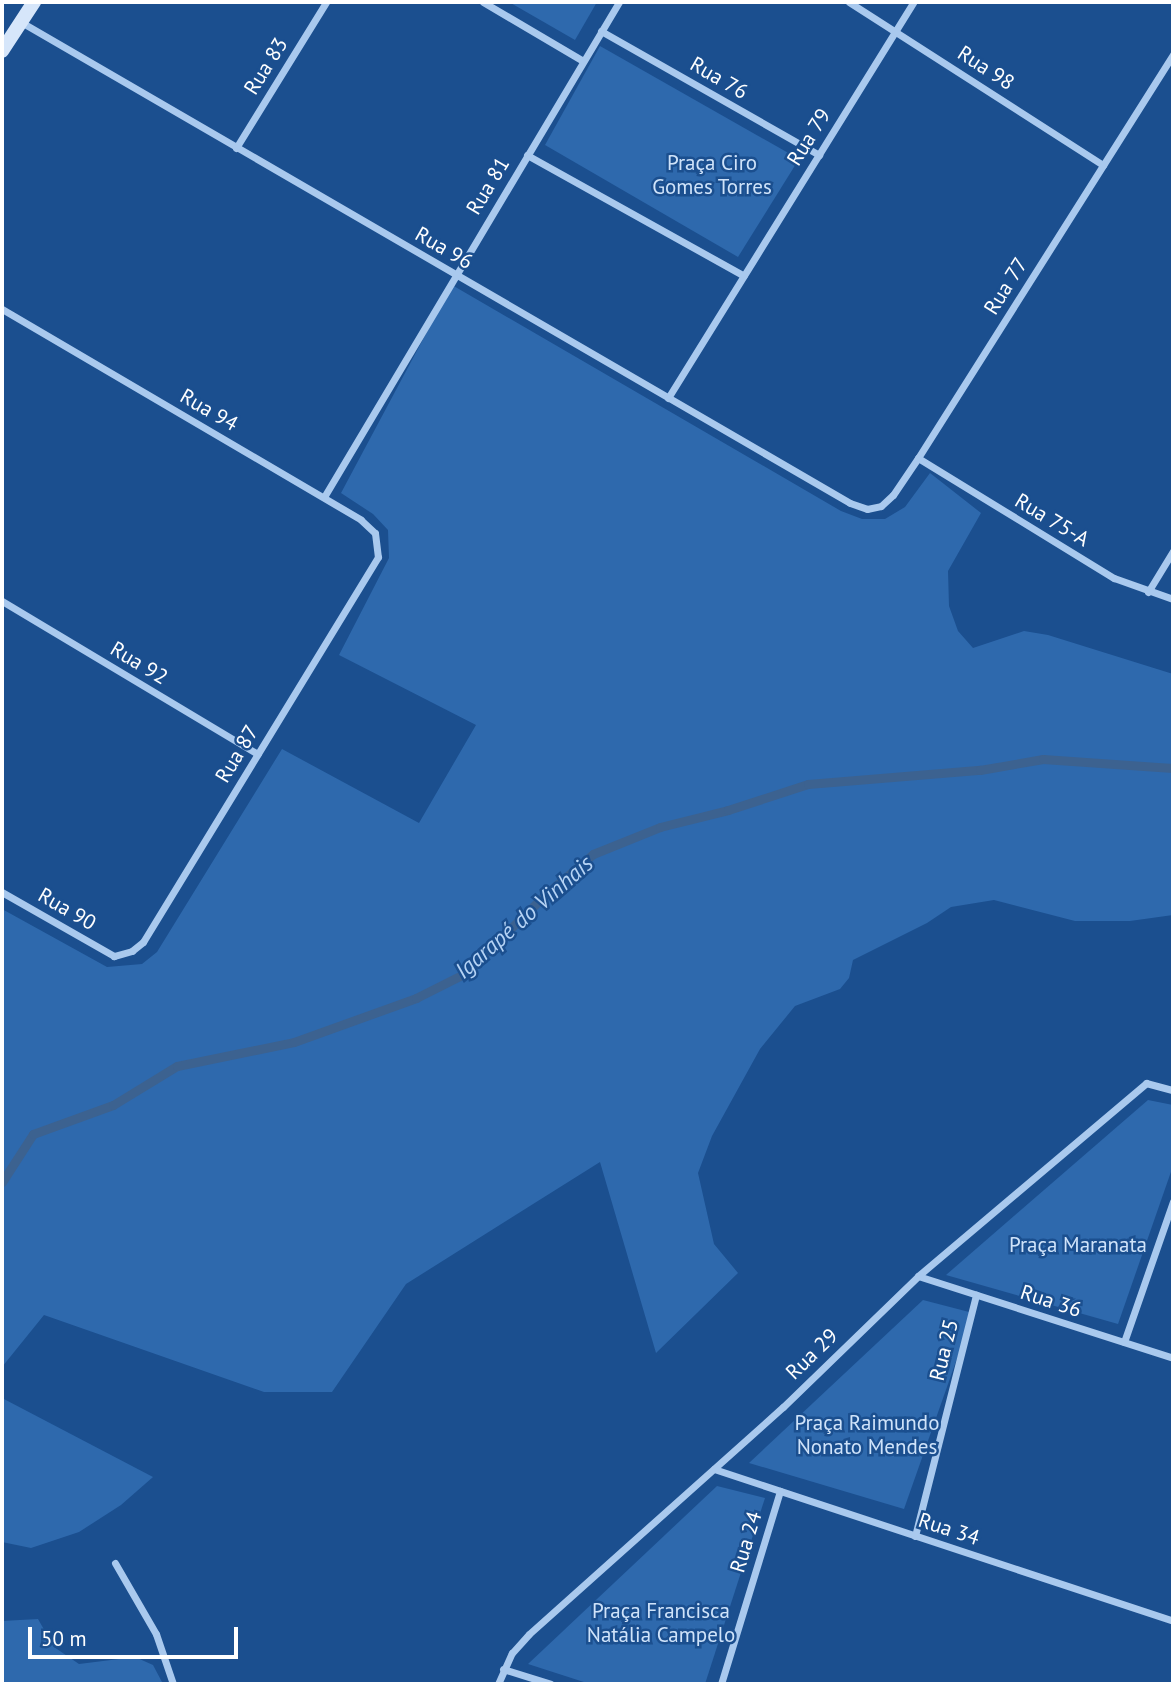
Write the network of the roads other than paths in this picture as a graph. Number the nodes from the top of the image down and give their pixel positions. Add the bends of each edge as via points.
1 (34, 2) edge
2 (326, 2) edge
3 (483, 2) edge
4 (619, 2) edge
5 (849, 2) edge
6 (914, 2) edge
7 (21, 22) junction
8 (601, 31) junction
9 (896, 31) junction
10 (2, 51) edge
11 (1173, 54) edge
12 (583, 61) junction
13 (236, 148) junction
14 (527, 155) junction
15 (819, 155) junction
16 (1103, 165) junction
17 (454, 274) junction
18 (744, 276) junction
19 (2, 309) edge
20 (668, 398) junction
21 (918, 458) junction
22 (324, 497) junction
23 (850, 503) joint
24 (1173, 551) edge
25 (377, 557) joint
26 (1148, 592) junction
27 (1173, 599) edge
28 (2, 601) edge
29 (258, 754) junction
30 (2, 892) edge
31 (114, 956) joint
32 (1173, 1090) edge
33 (1173, 1200) edge
34 (918, 1276) junction
35 (975, 1295) junction
36 (1124, 1342) junction
37 (1173, 1358) edge
38 (714, 1469) junction
39 (780, 1491) junction
40 (915, 1536) junction
41 (115, 1563) dead end
42 (1173, 1621) edge
43 (503, 1669) junction
44 (173, 1684) edge
45 (498, 1684) edge
46 (551, 1684) edge
47 (721, 1684) edge

1 - 7 main road
2 - 13 street, Rua 83
3 - 12 street
4 - 8 street, Rua 81
5 - 9 street, Rua 98
6 - 9 street, Rua 79
7 - 10 main road
7 - 13 street, Rua 96
8 - 12 street, Rua 81
8 - 15 street, Rua 76
9 - 15 street, Rua 79
9 - 16 street, Rua 98
11 - 16 street, Rua 77
12 - 14 street, Rua 81
13 - 17 street, Rua 96
14 - 17 street, Rua 81
14 - 18 street
15 - 18 street, Rua 79
16 - 21 street, Rua 77
17 - 20 street, Rua 96
17 - 22 street, Rua 81
18 - 20 street, Rua 79
19 - 22 street, Rua 94
20 - 23 street, Rua 96
21 - 23 street, Rua 77 via 881,506 867,509
21 - 26 street, Rua 75-A via 1114,578
22 - 25 street, Rua 94 via 375,533
24 - 26 street
25 - 29 street, Rua 87
26 - 27 street, Rua 75-A
28 - 29 street, Rua 92
29 - 31 street, Rua 87 via 143,942
30 - 31 street, Rua 90
32 - 34 street, Rua 29 via 1146,1083
33 - 36 street
34 - 35 street, Rua 36
34 - 38 street, Rua 29
35 - 36 street, Rua 36
35 - 40 street, Rua 25
36 - 37 street, Rua 36
38 - 39 street, Rua 34
38 - 43 street, Rua 29 via 529,1634
39 - 40 street, Rua 34
39 - 47 street, Rua 24
40 - 42 street, Rua 34
41 - 44 street via 156,1634
43 - 45 street, Rua 29
43 - 46 street

